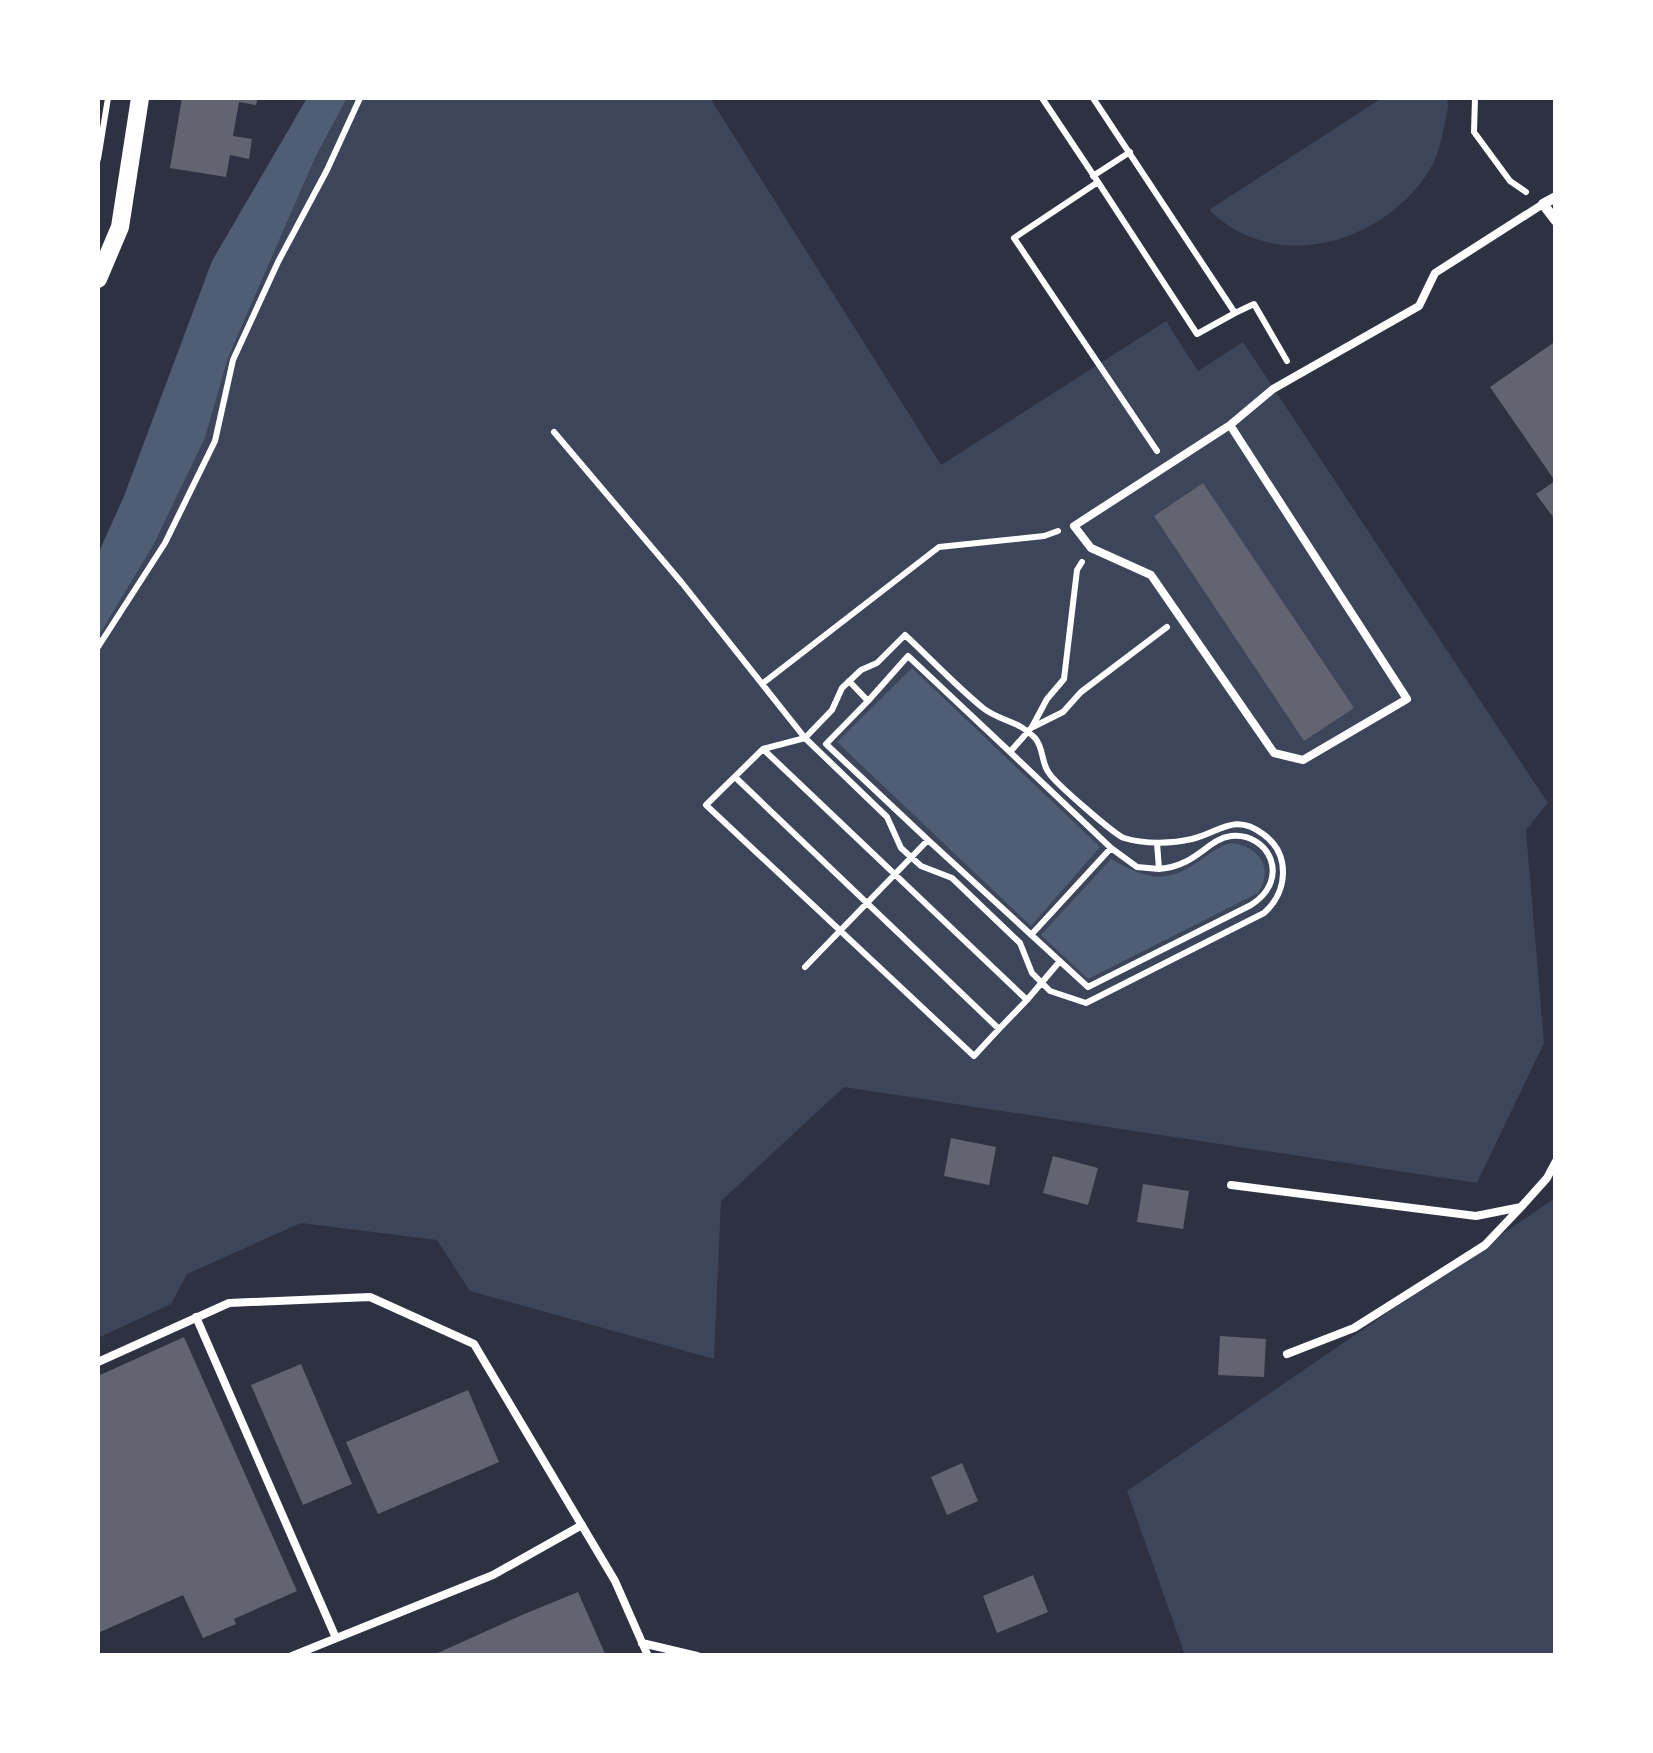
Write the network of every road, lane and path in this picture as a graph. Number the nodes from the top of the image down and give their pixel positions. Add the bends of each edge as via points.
1 (108, 98) edge
2 (140, 98) edge
3 (360, 98) edge
4 (1042, 98) edge
5 (1093, 98) edge
6 (1475, 98) edge
7 (1130, 152) junction
8 (98, 160) edge
9 (1095, 179) junction
10 (1556, 197) edge
11 (1544, 204) junction
12 (1556, 220) edge
13 (98, 280) edge
14 (1235, 313) junction
15 (1296, 375) junction
16 (1230, 425) junction
17 (554, 432) dead end
18 (1166, 465) junction
19 (1074, 526) junction
20 (1091, 548) junction
21 (1179, 618) junction
22 (98, 647) edge
23 (849, 681) junction
24 (762, 684) junction
25 (868, 700) junction
26 (1030, 730) junction
27 (805, 738) junction
28 (763, 749) junction
29 (1010, 752) junction
30 (735, 777) junction
31 (928, 840) junction
32 (1157, 843) junction
33 (1112, 848) junction
34 (911, 857) junction
35 (1160, 869) junction
36 (894, 874) junction
37 (867, 904) junction
38 (840, 932) junction
39 (1031, 935) junction
40 (1060, 961) junction
41 (805, 967) dead end
42 (1042, 982) junction
43 (1026, 1000) junction
44 (999, 1029) junction
45 (1556, 1161) edge
46 (1231, 1185) dead end
47 (1521, 1207) junction
48 (196, 1318) junction
49 (1287, 1354) dead end
50 (98, 1362) edge
51 (582, 1525) junction
52 (336, 1638) junction
53 (642, 1643) junction
54 (292, 1656) edge
55 (648, 1656) edge
56 (697, 1656) edge

1 - 8 path
2 - 13 street via 120,227
3 - 22 path via 233,360 215,441 165,543
4 - 9 path
5 - 7 path
6 - 11 path via 1474,132 1510,181
7 - 9 path
7 - 14 path
9 - 14 path via 1196,334
9 - 18 path via 1014,238
10 - 11 street
11 - 12 street
11 - 15 lane via 1436,273 1420,306
14 - 15 path via 1254,304
15 - 16 lane
16 - 18 lane
16 - 21 lane via 1407,699 1304,760 1274,753
17 - 24 path
18 - 19 lane
19 - 20 lane
19 - 24 path via 1044,536 939,547
20 - 21 lane via 1152,576
20 - 26 path via 1077,570 1064,679
21 - 26 path
23 - 25 path
23 - 26 path via 904,635 987,712
23 - 27 path
24 - 27 path
25 - 29 path via 908,656
25 - 31 path via 826,744
26 - 29 path
26 - 32 path via 1047,772 1120,838
27 - 28 path
27 - 34 path via 887,817
28 - 30 path
28 - 36 path
29 - 33 path
30 - 37 path
30 - 38 path via 706,805
31 - 34 path
31 - 39 path
32 - 35 path
32 - 42 path via 1198,838 1227,825 1250,826 1276,848 1282,885 1264,913 1086,1004
33 - 35 path via 1136,867
33 - 39 path
34 - 36 path
34 - 42 path via 952,878 1020,943
35 - 40 path via 1189,862 1235,836 1262,848 1274,875 1251,905 1088,987
36 - 37 path
36 - 43 path
37 - 38 path
37 - 44 path
38 - 41 path
38 - 44 path via 974,1056
39 - 40 path
40 - 42 path
42 - 43 path
43 - 44 path
45 - 47 lane
46 - 47 lane via 1476,1216
47 - 49 lane via 1485,1245 1354,1328
48 - 50 lane
48 - 51 lane via 229,1303 370,1297 474,1344
48 - 52 lane
51 - 52 lane via 493,1575
51 - 53 lane
52 - 54 lane
53 - 55 lane
53 - 56 lane

